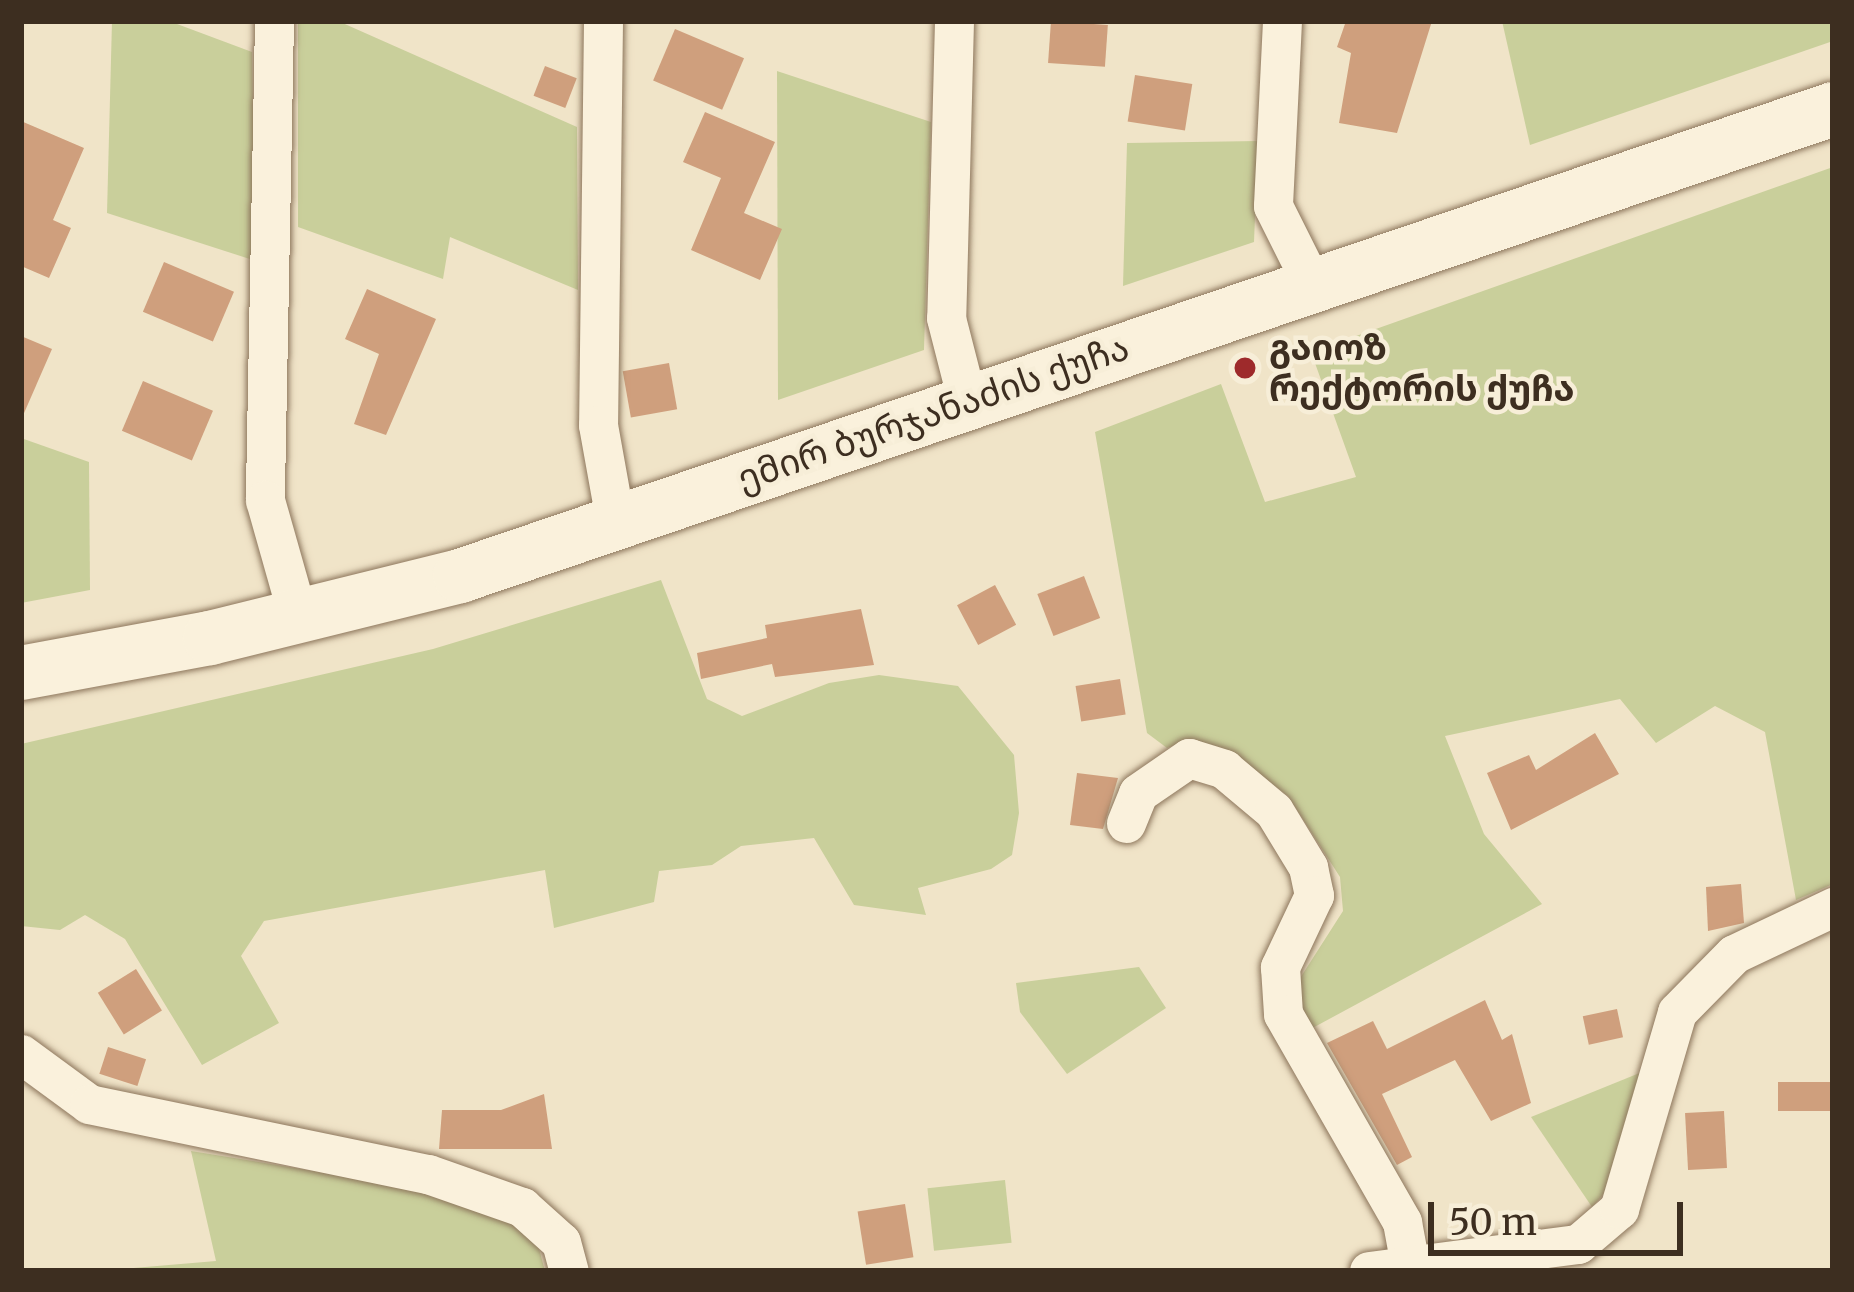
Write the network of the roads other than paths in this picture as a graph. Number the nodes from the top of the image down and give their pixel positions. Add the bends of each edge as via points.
1 (274, 21) edge
2 (603, 21) edge
3 (954, 21) edge
4 (1282, 21) edge
5 (1833, 109) edge
6 (1311, 282) junction
7 (967, 400) junction
8 (616, 525) junction
9 (298, 617) junction
10 (21, 673) edge
11 (1126, 823) dead end
12 (1833, 907) edge
13 (21, 1054) edge
14 (1410, 1265) junction
15 (569, 1271) edge
16 (1369, 1271) edge

1 - 9 street via 266,500
2 - 8 street via 598,425
3 - 7 street via 946,318
4 - 6 street via 1273,206
5 - 6 street, ემირ ბურჯანაძის ქუჩა
6 - 7 street, ემირ ბურჯანაძის ქუჩა
7 - 8 street, ემირ ბურჯანაძის ქუჩა
8 - 9 street, ემირ ბურჯანაძის ქუჩა
9 - 10 street, ემირ ბურჯანაძის ქუჩა
11 - 14 street via 1138,793 1189,758 1224,769 1274,811 1308,867 1314,895 1280,967 1283,1014 1402,1222
12 - 14 street via 1734,954 1677,1012 1619,1209 1579,1244
13 - 15 street via 89,1104 428,1174 522,1207 561,1242
14 - 16 street

